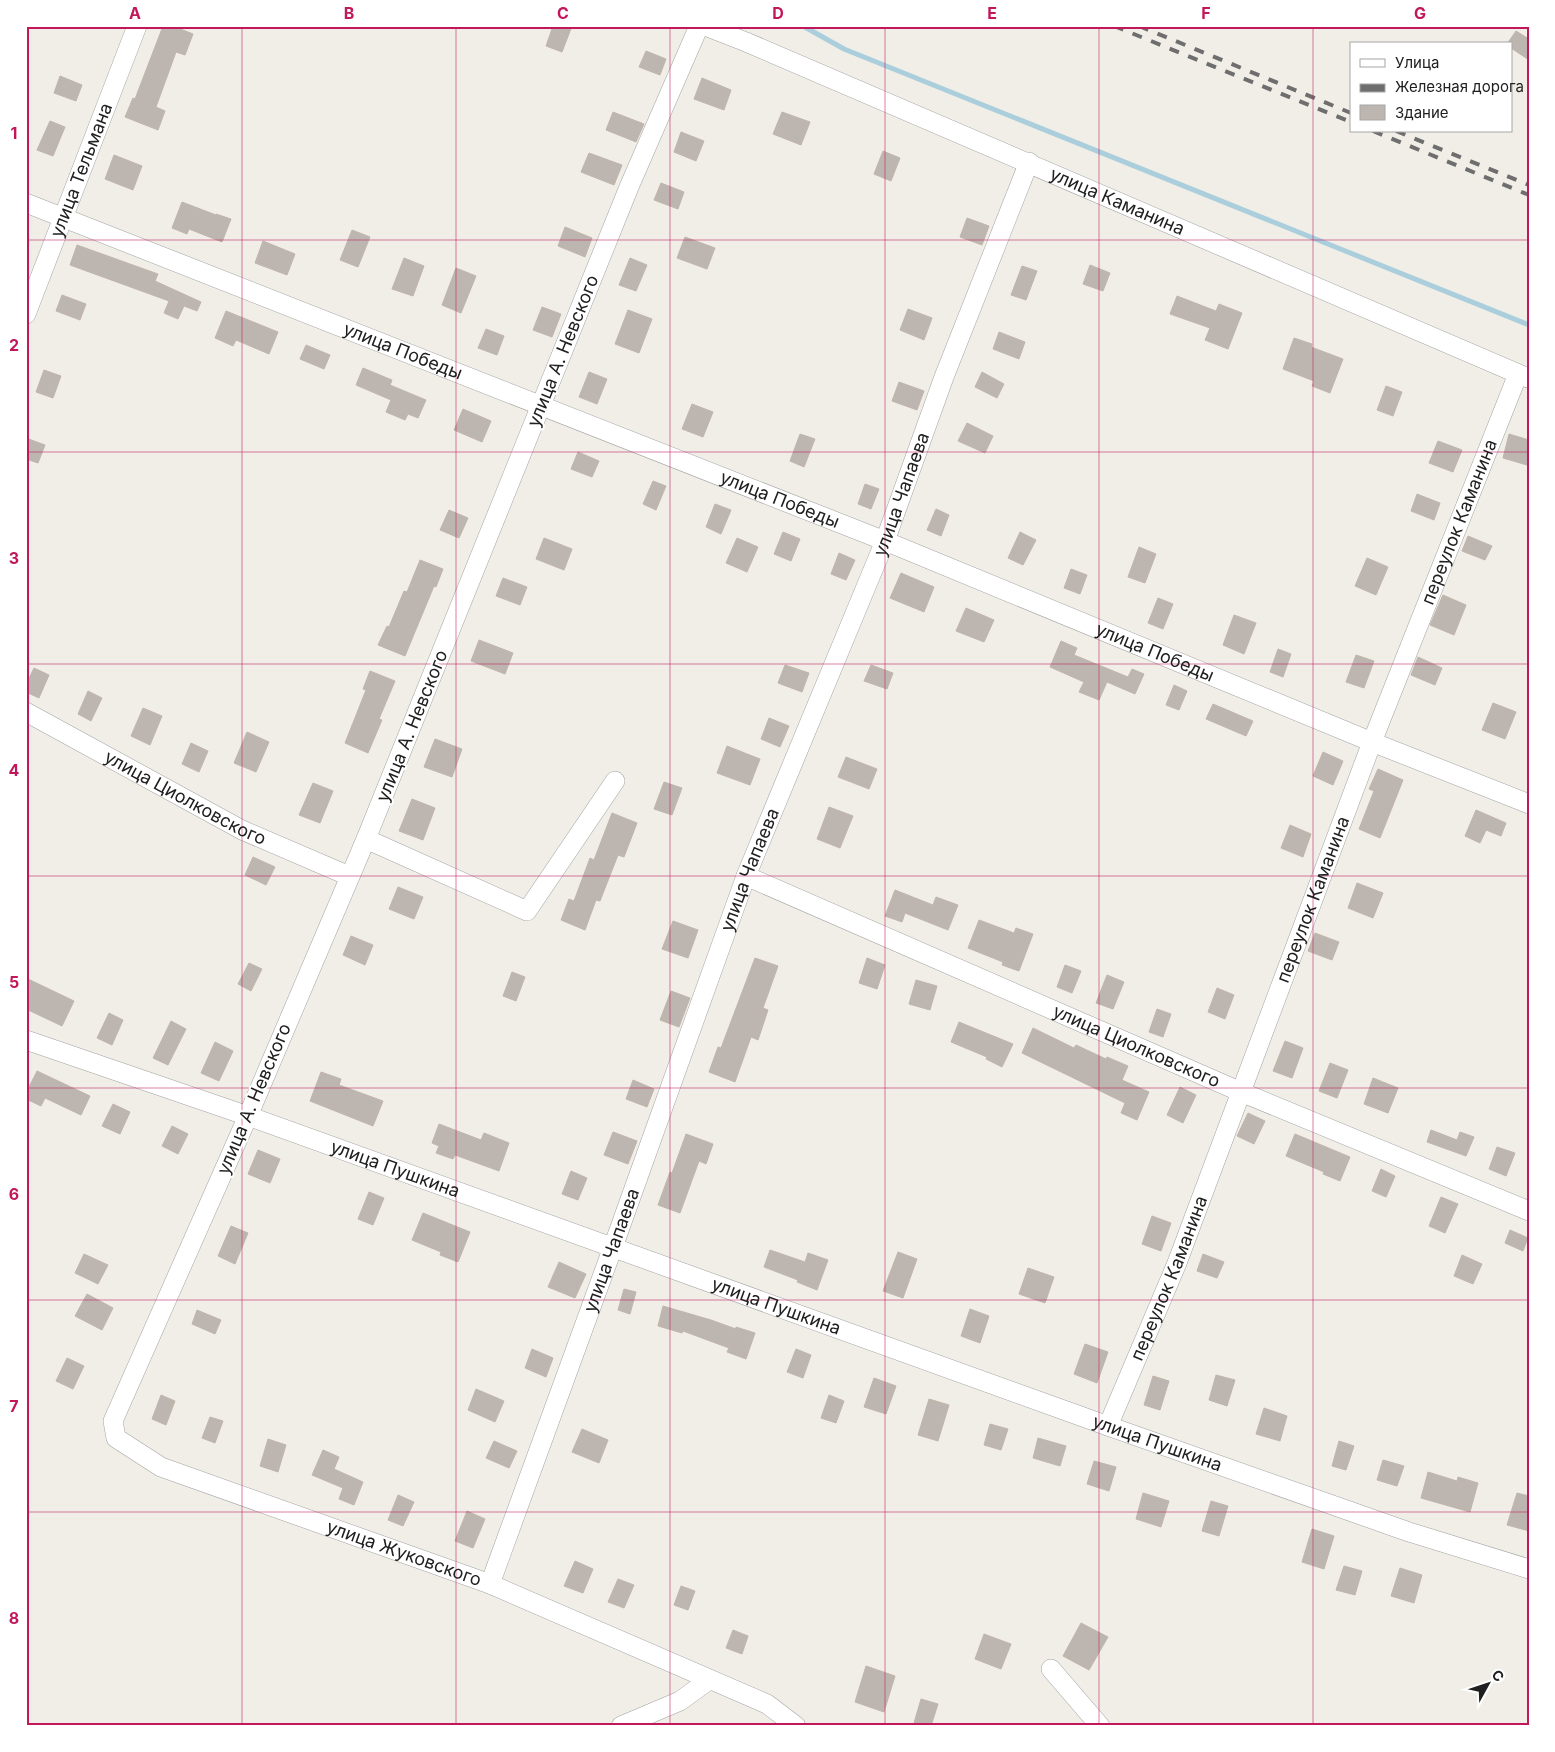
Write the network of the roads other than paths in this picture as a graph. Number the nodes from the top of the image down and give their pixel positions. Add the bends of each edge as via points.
1 (137, 26) edge
2 (699, 26) edge
3 (705, 26) edge
4 (1029, 162) junction
5 (26, 203) edge
6 (63, 219) junction
7 (26, 314) edge
8 (1523, 376) edge
9 (541, 405) junction
10 (885, 541) junction
11 (26, 712) edge
12 (1372, 742) junction
13 (615, 781) dead end
14 (1529, 804) edge
15 (366, 839) junction
16 (349, 876) junction
17 (746, 876) junction
18 (26, 1040) edge
19 (1241, 1092) junction
20 (248, 1116) junction
21 (1529, 1211) edge
22 (614, 1247) junction
23 (113, 1421) joint
24 (1108, 1426) junction
25 (1529, 1569) edge
26 (490, 1584) junction
27 (1051, 1669) dead end
28 (709, 1680) junction
29 (621, 1726) edge
30 (796, 1726) edge
31 (1100, 1726) edge

1 - 6 street, улица Тельмана
2 - 9 street, улица А. Невского via 629,187
3 - 4 street, улица Каманина
4 - 8 street, улица Каманина
4 - 10 street, улица Чапаева via 944,377
5 - 6 street, улица Победы
6 - 7 street, улица Тельмана
6 - 9 street, улица Победы
8 - 12 street, переулок Каманина
9 - 10 street, улица Победы
9 - 15 street, улица А. Невского
10 - 12 street, улица Победы
10 - 17 street, улица Чапаева
11 - 16 street, улица Циолковского via 242,830
12 - 14 street, улица Победы
12 - 19 street, переулок Каманина
13 - 15 street via 528,911
15 - 16 street, улица А. Невского
16 - 20 street, улица А. Невского
17 - 19 street, улица Циолковского
17 - 22 street, улица Чапаева
18 - 20 street, улица Пушкина
19 - 21 street, улица Циолковского
19 - 24 street, переулок Каманина via 1177,1262
20 - 22 street, улица Пушкина
20 - 23 street, улица А. Невского
22 - 24 street, улица Пушкина
22 - 26 street, улица Чапаева
23 - 26 street, улица Жуковского via 116,1438 161,1467
24 - 25 street, улица Пушкина via 1409,1532
26 - 28 street, улица Жуковского
27 - 31 street
28 - 29 street via 680,1701
28 - 30 street, улица Жуковского via 767,1704

